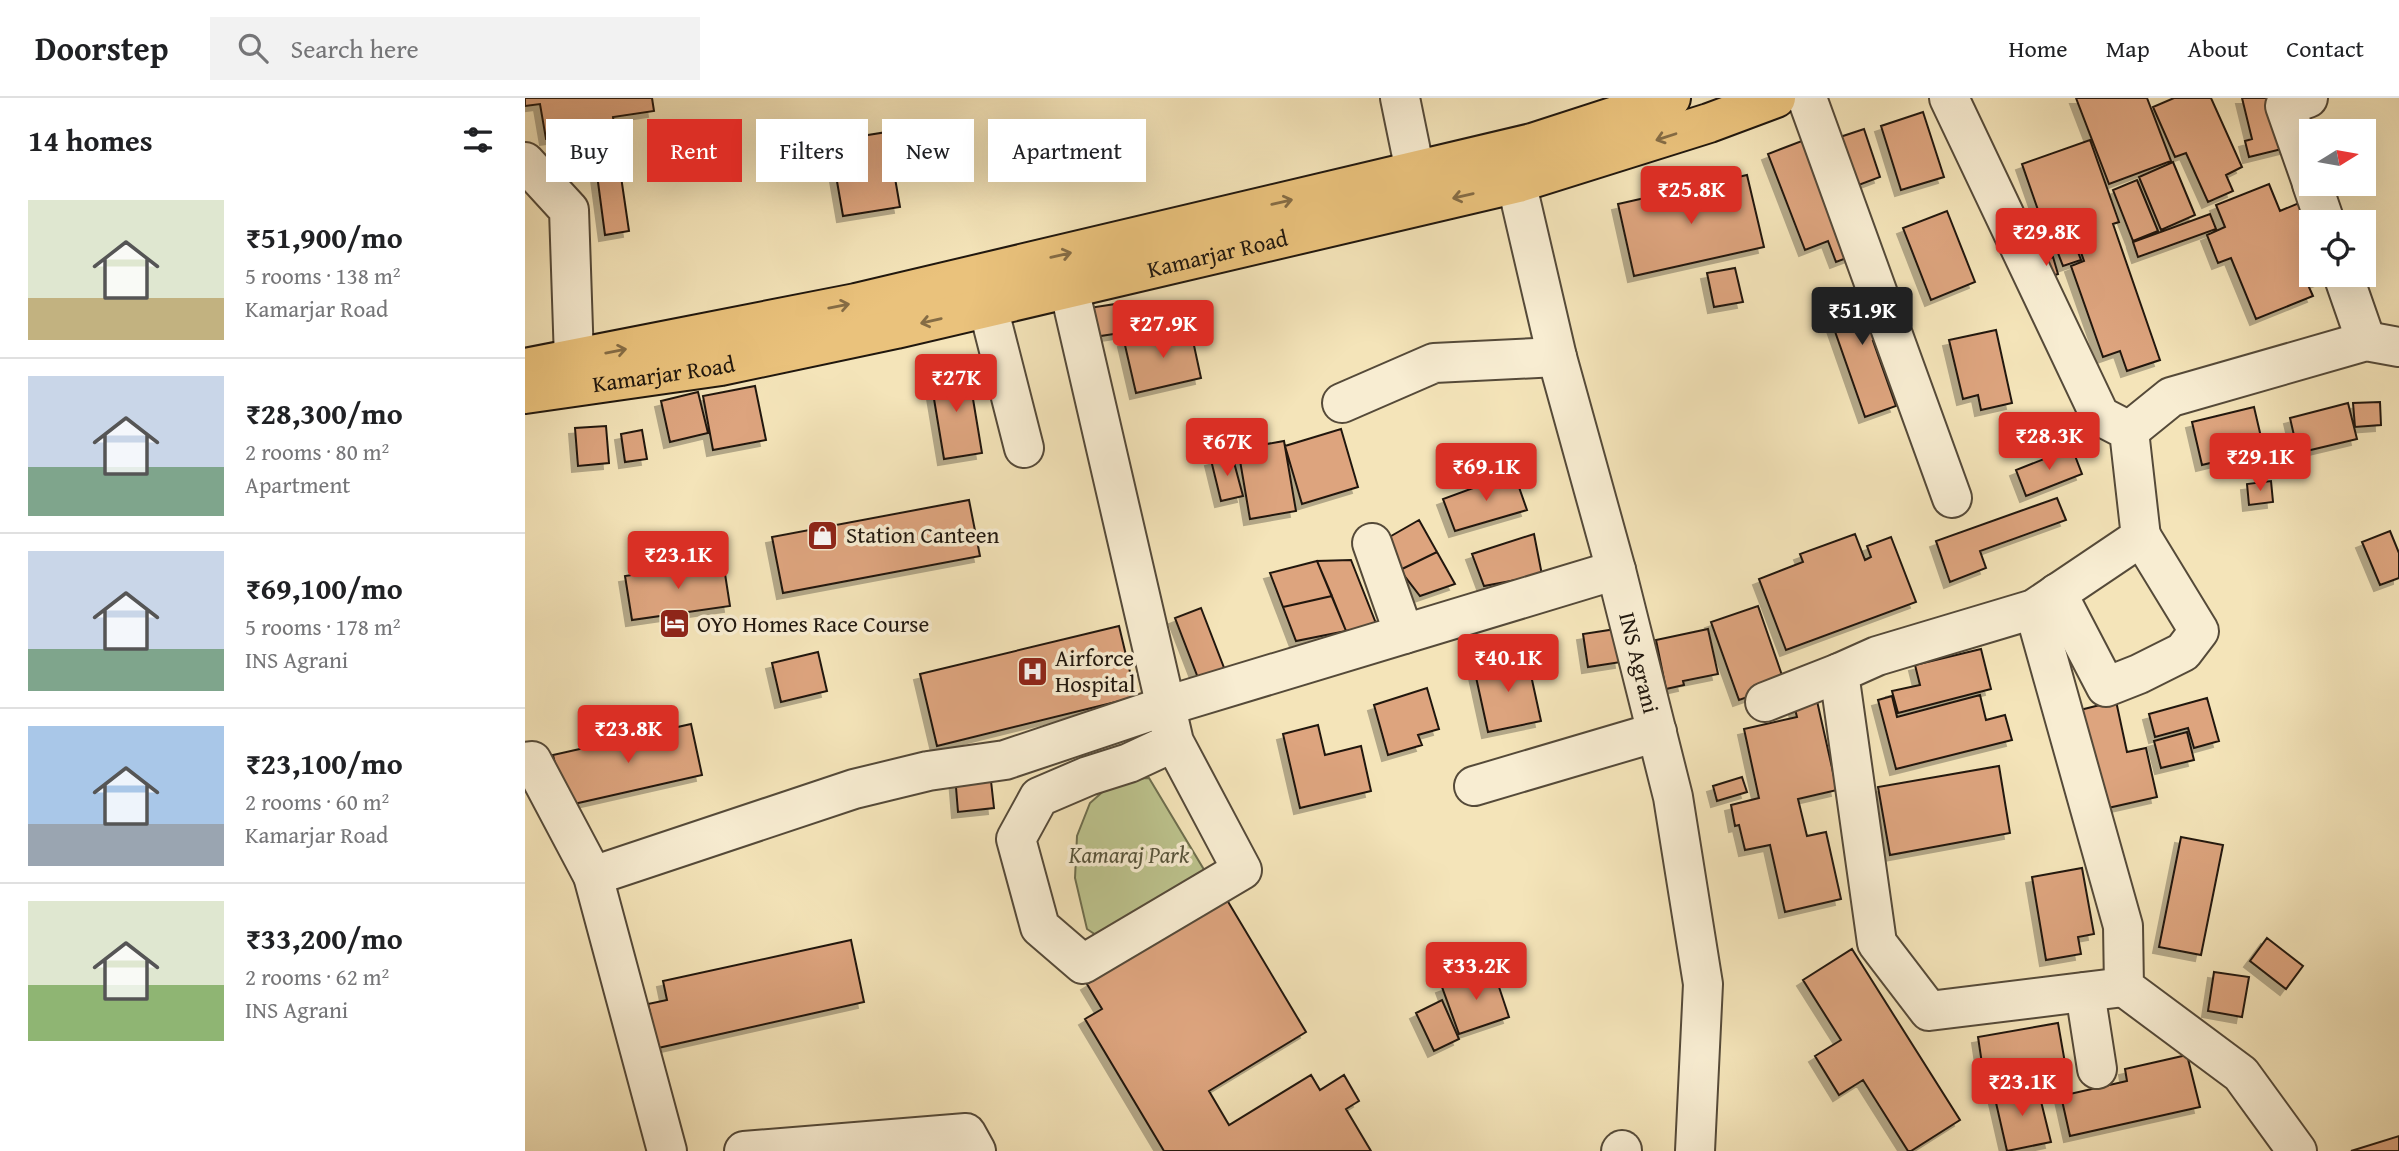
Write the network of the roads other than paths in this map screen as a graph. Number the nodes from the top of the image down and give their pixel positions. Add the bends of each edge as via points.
1 (1400, 98) edge
2 (1671, 98) edge
3 (1776, 98) edge
4 (1807, 98) edge
5 (1949, 98) edge
6 (2308, 98) edge
7 (1720, 108) edge
8 (2299, 146) edge
9 (525, 162) edge
10 (1513, 166) junction
11 (1415, 171) junction
12 (2350, 287) edge
13 (1069, 288) junction
14 (988, 307) junction
15 (2383, 344) edge
16 (1557, 357) junction
17 (575, 359) junction
18 (525, 368) edge
19 (525, 394) edge
20 (1342, 404) dead end
21 (2129, 431) junction
22 (1024, 448) dead end
23 (1952, 499) dead end
24 (2141, 536) junction
25 (1372, 543) dead end
26 (1616, 570) junction
27 (2045, 601) junction
28 (1404, 634) junction
29 (1839, 673) junction
30 (1765, 702) dead end
31 (1165, 706) junction
32 (1657, 732) junction
33 (1174, 742) junction
34 (525, 761) edge
35 (1474, 786) dead end
36 (593, 876) junction
37 (2124, 987) junction
38 (2085, 992) junction
39 (2097, 1069) dead end
40 (667, 1151) edge
41 (744, 1151) edge
42 (976, 1151) edge
43 (1695, 1151) edge
44 (2297, 1151) edge

1 - 11 street
2 - 10 main road via 1532,143
3 - 7 main road, Kamarjar Road
4 - 23 street
5 - 21 street via 2101,416
6 - 8 street via 2285,106
7 -> 10 main road, Kamarjar Road
9 - 17 street via 569,210
10 - 11 main road
10 -> 13 main road, Kamarjar Road
10 - 16 street, INS Agrani
17 -> 11 main road via 856,303
12 - 15 street
13 - 14 main road, Kamarjar Road
13 - 31 street
14 -> 19 main road, Kamarjar Road via 721,366
14 - 22 street
15 - 21 street via 2171,397
16 - 20 street via 1434,363
16 - 26 street, INS Agrani
17 - 18 main road
21 - 24 street
24 - 27 street
24 - 27 street via 2199,631 2183,652 2106,687
25 - 28 street
26 - 28 street
26 - 32 street, INS Agrani
27 - 29 street via 1877,656
27 - 37 street via 2123,926
28 - 31 street
29 - 30 street
29 - 38 street via 1877,943 1930,1011
31 - 33 street
31 - 36 street via 1005,760 928,771 854,789
32 - 35 street
32 - 43 street, INS Agrani via 1673,797 1703,984
33 - 33 street via 1242,870 1083,964 1040,927 1016,839 1039,797
34 - 36 street via 532,761
36 - 40 street
37 - 38 street
37 - 44 street via 2241,1074
38 - 39 street
41 - 42 street via 967,1133

